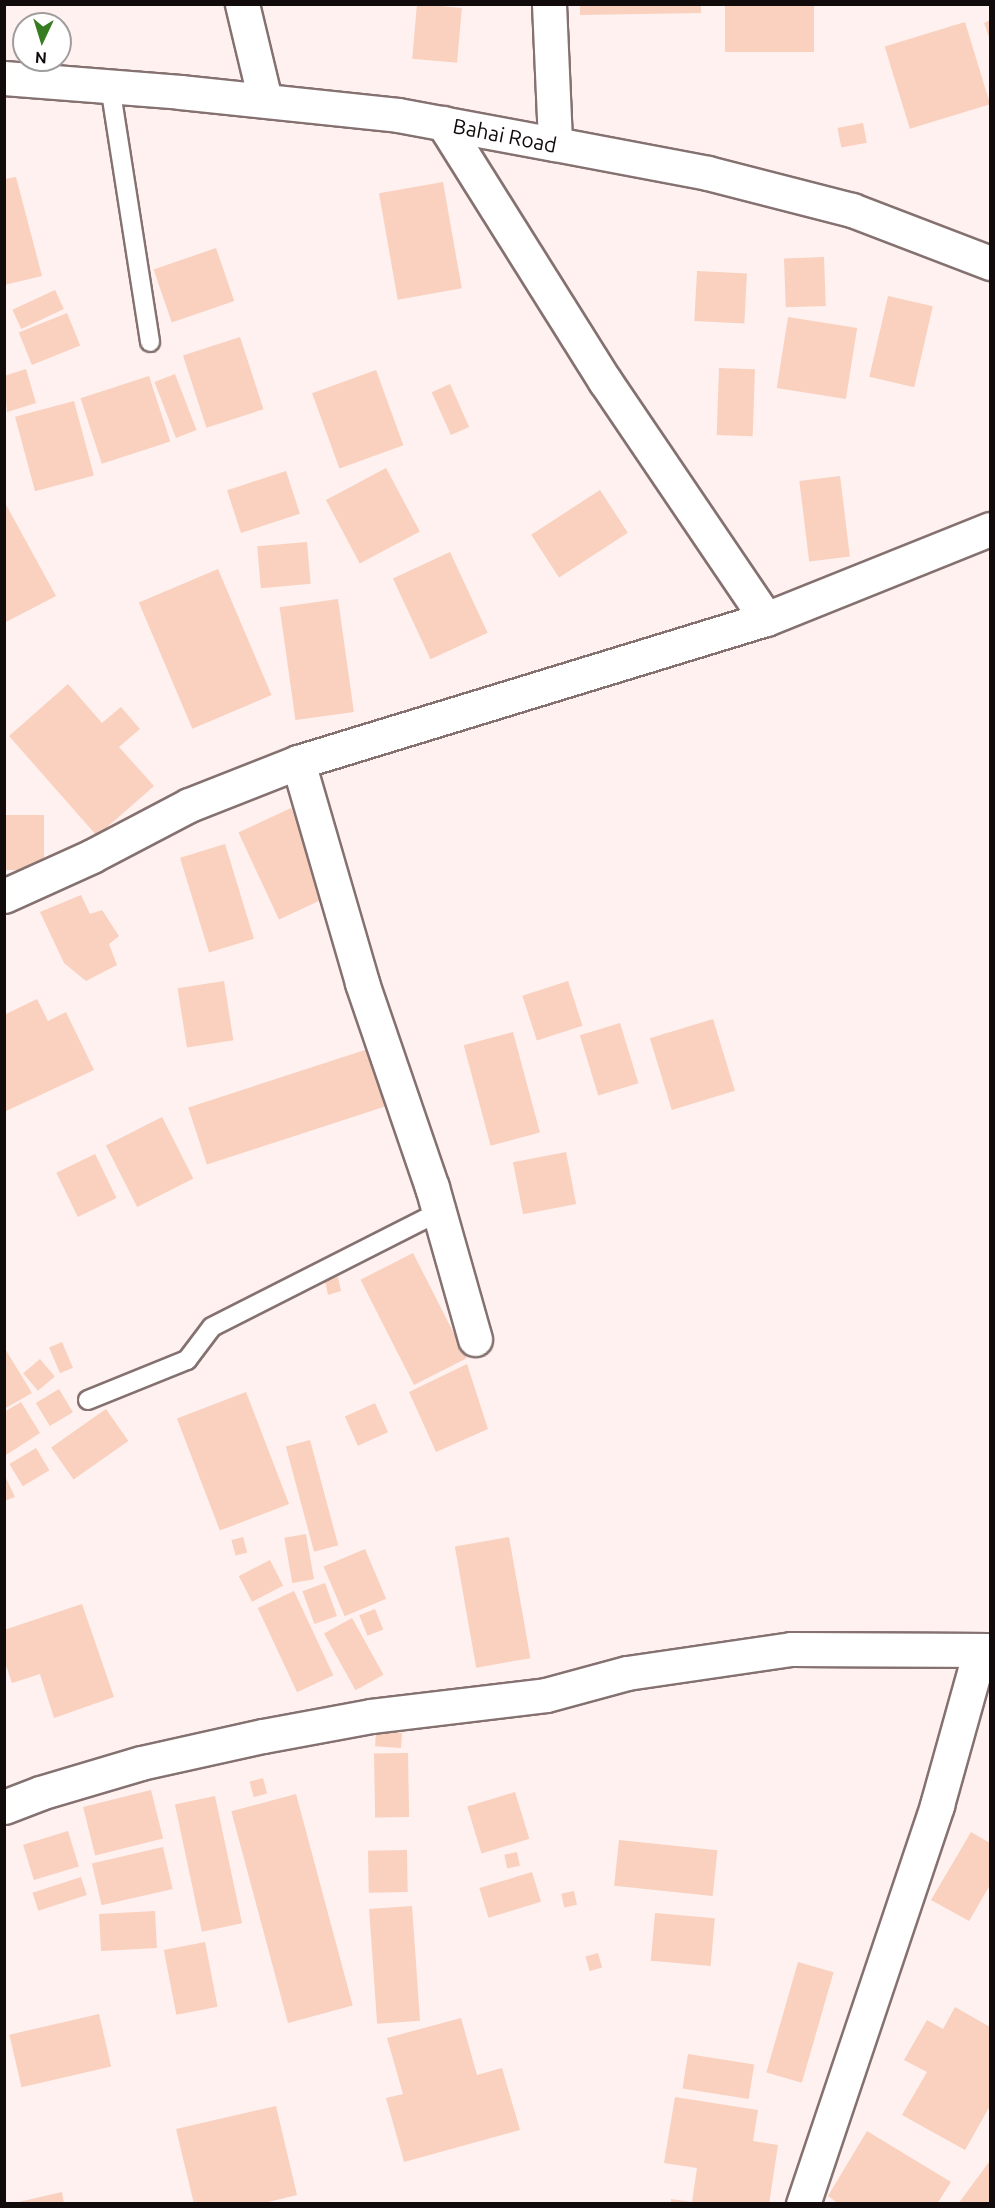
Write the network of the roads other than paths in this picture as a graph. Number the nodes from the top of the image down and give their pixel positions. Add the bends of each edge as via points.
1 (242, 4) edge
2 (549, 4) edge
3 (4, 78) edge
4 (110, 86) junction
5 (265, 100) junction
6 (443, 123) junction
7 (555, 144) junction
8 (990, 263) edge
9 (150, 342) dead end
10 (990, 529) edge
11 (766, 619) junction
12 (298, 762) junction
13 (4, 896) edge
14 (439, 1212) junction
15 (475, 1339) dead end
16 (88, 1400) dead end
17 (985, 1651) edge
18 (4, 1807) edge
19 (803, 2204) edge

1 - 5 street
2 - 7 street
3 - 4 street, Bahai Road
4 - 5 street, Bahai Road
4 - 9 lane
5 - 6 street, Bahai Road
6 - 7 street, Bahai Road
6 - 11 street via 605,381
7 - 8 street, Bahai Road via 708,173 852,210
10 - 11 street
11 - 12 street
12 - 13 street via 189,805
12 - 14 street via 362,983
14 - 15 street
14 - 16 lane via 212,1327 187,1360
17 - 18 street via 791,1649 627,1673 546,1695 371,1716 262,1736 141,1763
17 - 19 street

